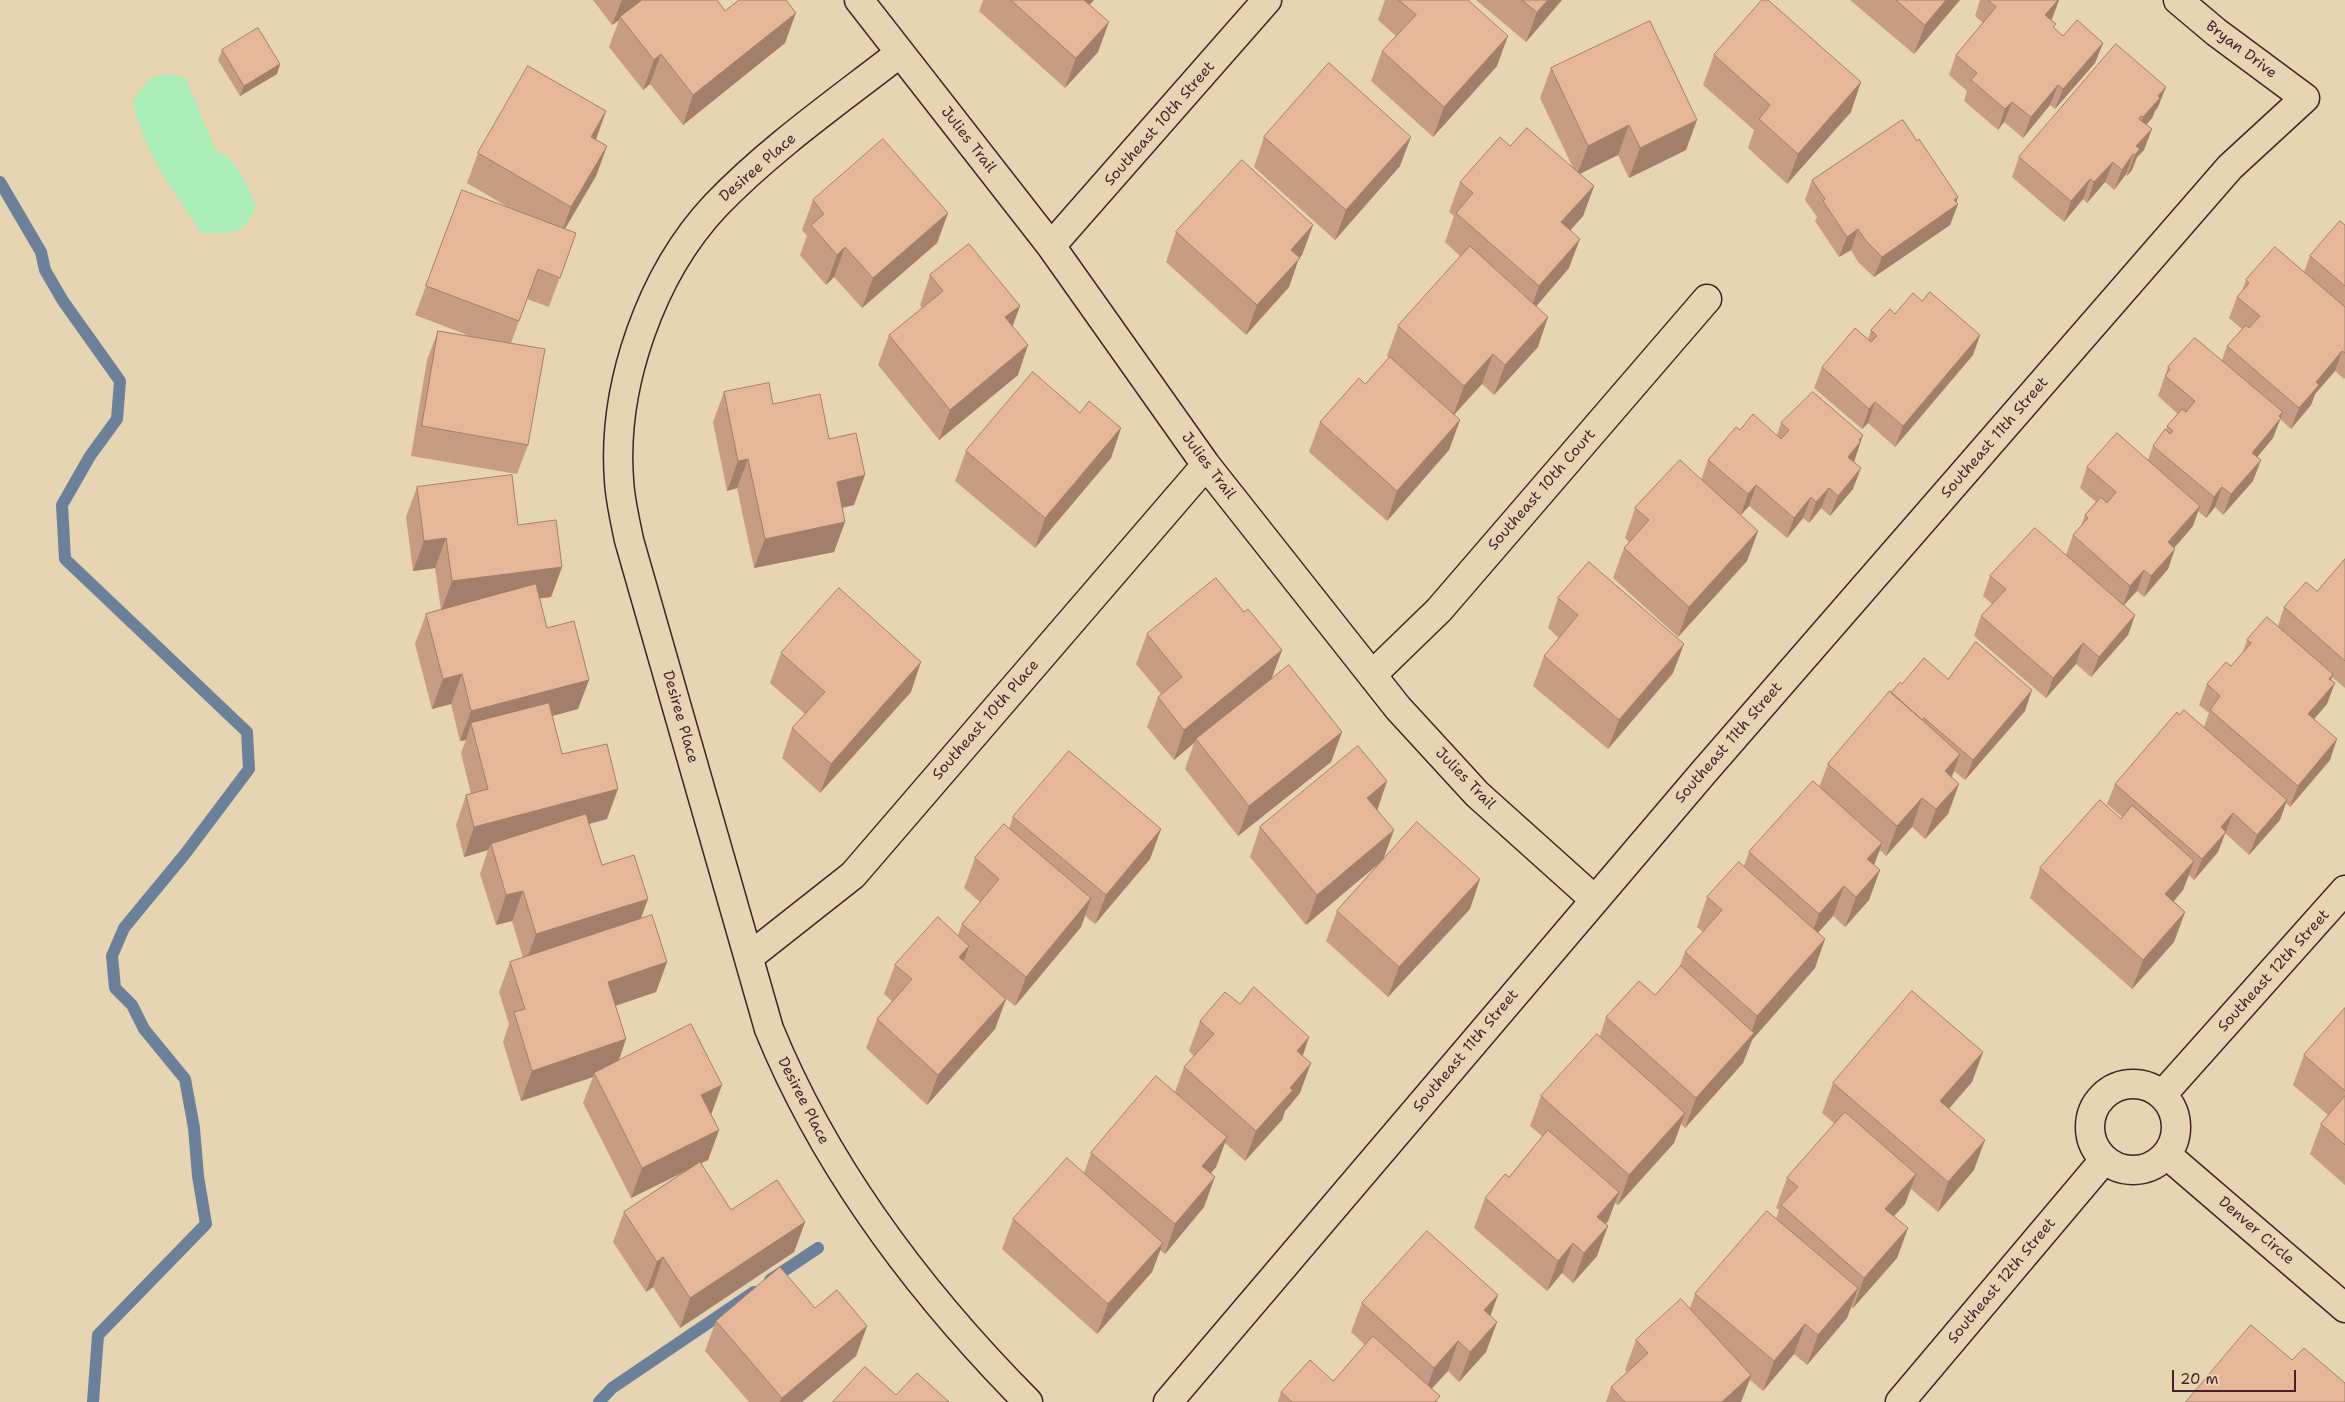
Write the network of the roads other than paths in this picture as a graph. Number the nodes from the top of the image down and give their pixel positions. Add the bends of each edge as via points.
1 (859, 0) edge
2 (1267, 0) edge
3 (2178, 0) edge
4 (900, 53) junction
5 (2306, 98) joint
6 (1051, 246) junction
7 (1707, 299) dead end
8 (1206, 465) junction
9 (1372, 675) junction
10 (2345, 890) edge
11 (1595, 900) junction
12 (750, 957) junction
13 (2162, 1095) junction
14 (2166, 1154) junction
15 (2104, 1160) junction
16 (2345, 1308) edge
17 (1028, 1402) edge
18 (1168, 1402) edge
19 (1900, 1402) edge

1 - 4 street, Julies Trail
2 - 6 street, Southeast 10th Street
3 - 5 street, Bryan Drive
4 - 6 street, Julies Trail
4 - 12 street, Desiree Place via 749,172 715,206 666,274 641,330 626,381 618,480 629,540
5 - 11 street, Southeast 11th Street via 2230,167
6 - 8 street, Julies Trail
7 - 9 street, Southeast 10th Court via 1439,610
8 - 9 street, Julies Trail
8 - 12 street, Southeast 10th Place via 853,875
9 - 11 street, Julies Trail via 1477,794
10 - 13 street, Southeast 12th Street
11 - 18 street, Southeast 11th Street
12 - 17 street, Desiree Place via 769,1030 788,1076 810,1120 848,1182 897,1253
13 - 14 street via 2176,1120 2173,1142
13 - 15 street via 2137,1084 2118,1086 2104,1094 2094,1108 2090,1124 2091,1139
14 - 15 street via 2143,1169 2128,1170
14 - 16 street, Denver Circle
15 - 19 street, Southeast 12th Street

